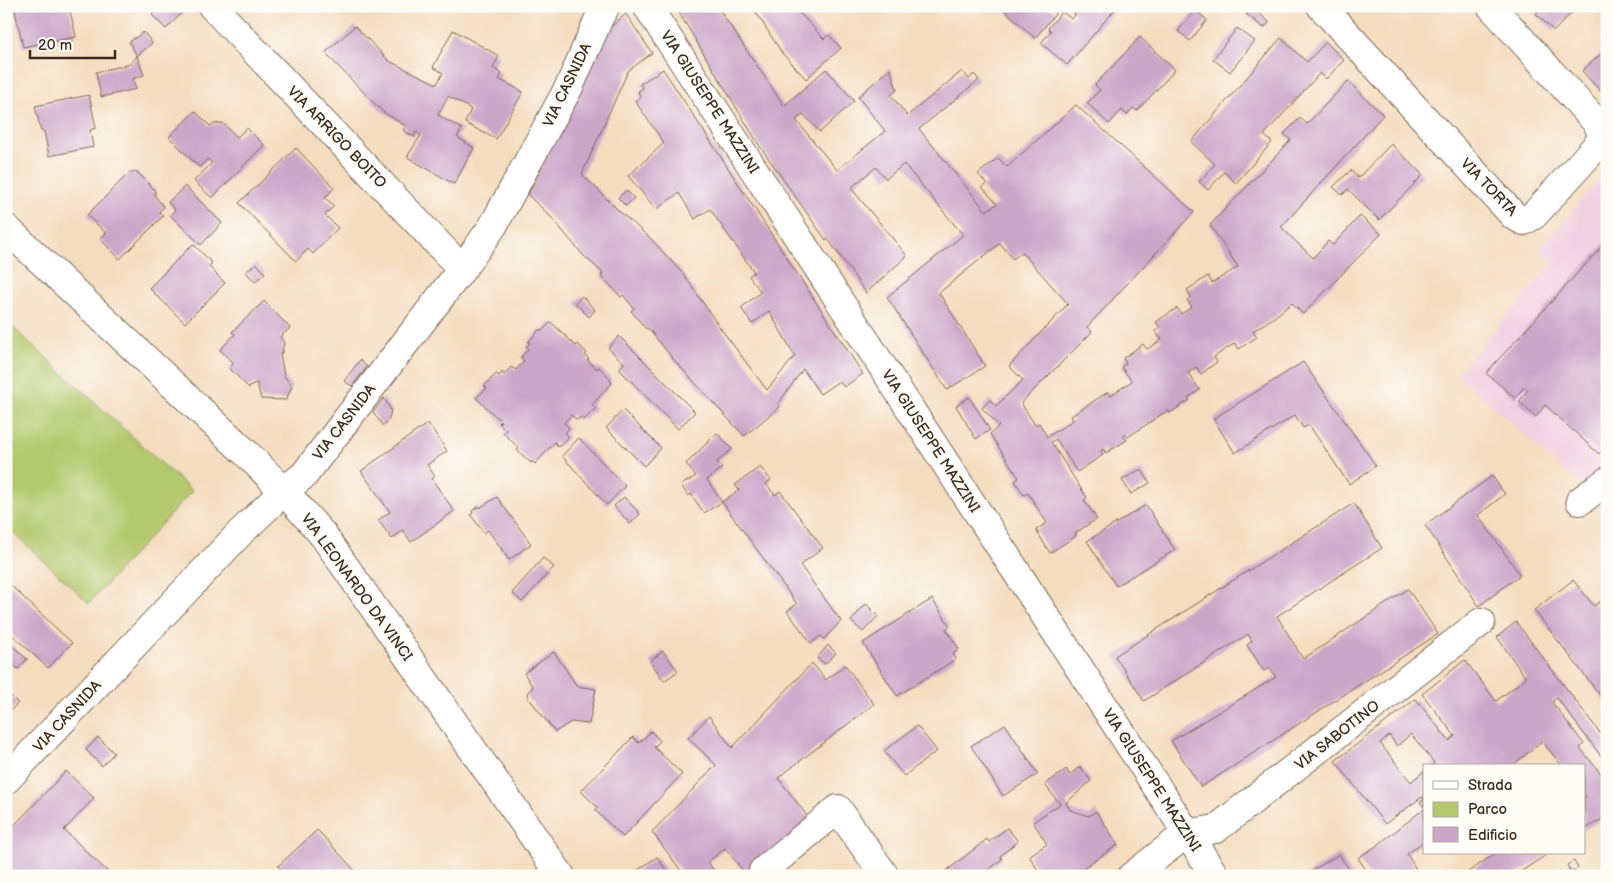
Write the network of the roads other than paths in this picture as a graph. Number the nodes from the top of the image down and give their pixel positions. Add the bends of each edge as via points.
1 (212, 6) edge
2 (606, 6) edge
3 (648, 6) edge
4 (1321, 6) edge
5 (1491, 6) edge
6 (6, 228) edge
7 (462, 269) junction
8 (1607, 481) edge
9 (284, 491) junction
10 (1580, 501) dead end
11 (1481, 622) dead end
12 (6, 780) edge
13 (1186, 834) junction
14 (763, 871) dead end
15 (561, 876) edge
16 (885, 876) edge
17 (1132, 876) edge
18 (1215, 876) edge

1 - 7 street, VIA ARRIGO BOITO
2 - 7 street, VIA CASNIDA via 570,85 492,226
3 - 13 street, VIA GIUSEPPE MAZZINI
4 - 5 street, VIA TORTA via 1514,216 1524,221 1534,215 1592,151 1602,133 1597,123
6 - 9 street, VIA LEONARDO DA VINCI
7 - 9 street, VIA CASNIDA via 304,475
8 - 10 street
9 - 12 street, VIA CASNIDA via 241,532
9 - 15 street, VIA LEONARDO DA VINCI via 322,535
11 - 13 street, VIA SABOTINO via 1216,829
13 - 17 street
13 - 18 street, VIA GIUSEPPE MAZZINI
14 - 16 street via 838,809

